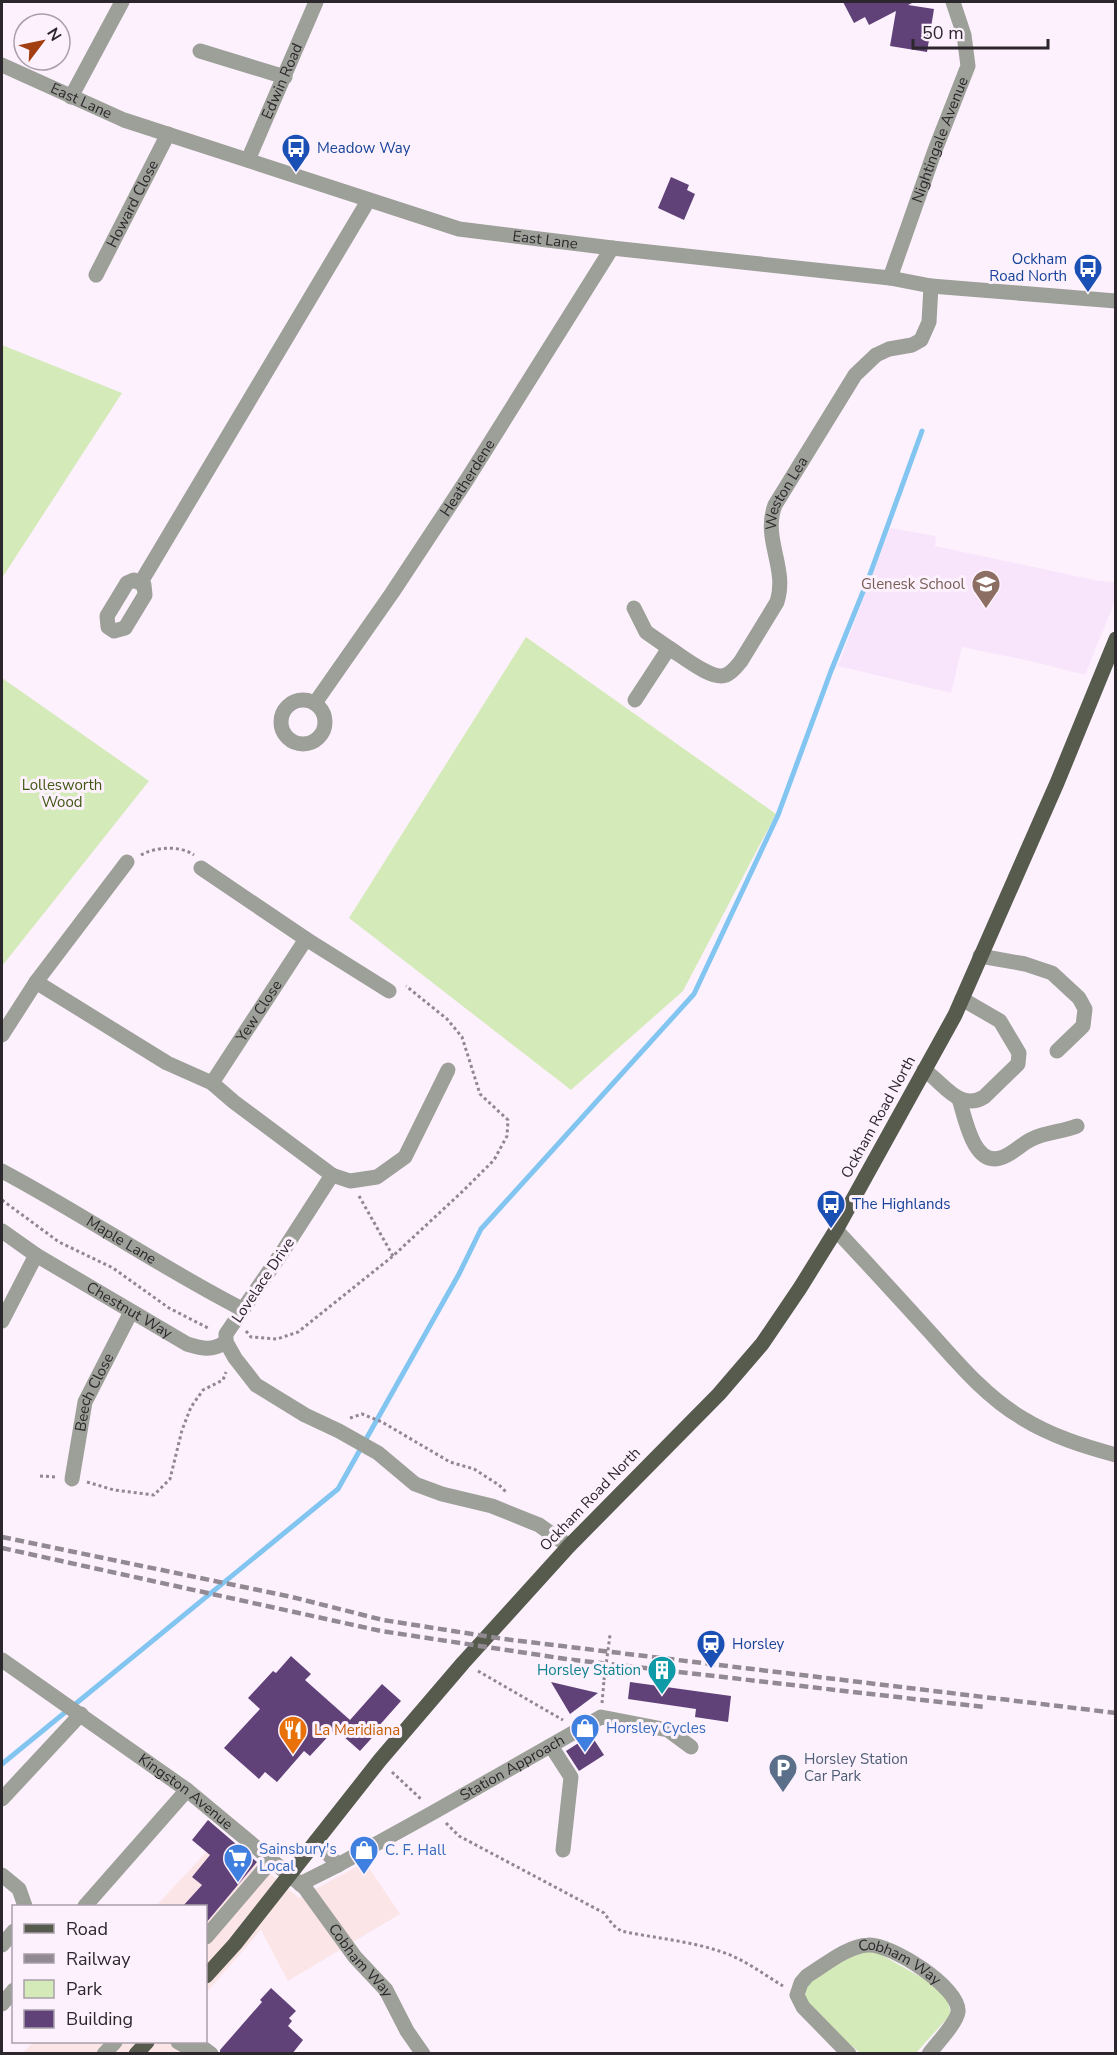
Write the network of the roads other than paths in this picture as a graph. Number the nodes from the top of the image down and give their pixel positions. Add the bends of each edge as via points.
1 (122, 2) edge
2 (316, 2) edge
3 (953, 2) edge
4 (200, 51) dead end
5 (2, 65) edge
6 (285, 77) junction
7 (71, 97) junction
8 (168, 134) junction
9 (248, 160) junction
10 (368, 201) junction
11 (612, 248) junction
12 (96, 275) dead end
13 (890, 278) junction
14 (930, 286) junction
15 (1116, 301) edge
16 (141, 582) dead end
17 (634, 608) dead end
18 (1116, 639) edge
19 (669, 648) junction
20 (635, 700) dead end
21 (315, 703) dead end
22 (127, 862) dead end
23 (201, 868) dead end
24 (306, 939) junction
25 (980, 956) junction
26 (36, 982) junction
27 (389, 991) dead end
28 (962, 999) junction
29 (2, 1035) edge
30 (1057, 1051) dead end
31 (448, 1070) dead end
32 (924, 1070) junction
33 (212, 1083) junction
34 (959, 1099) junction
35 (1077, 1126) dead end
36 (2, 1171) edge
37 (332, 1175) junction
38 (836, 1230) junction
39 (2, 1231) edge
40 (36, 1255) junction
41 (131, 1312) junction
42 (239, 1314) junction
43 (2, 1321) edge
44 (226, 1341) junction
45 (1116, 1455) edge
46 (72, 1479) road end
47 (569, 1546) junction
48 (2, 1660) edge
49 (81, 1714) junction
50 (550, 1746) junction
51 (691, 1747) dead end
52 (187, 1790) junction
53 (2, 1799) edge
54 (316, 1841) junction
55 (563, 1850) dead end
56 (272, 1860) junction
57 (338, 1865) junction
58 (2, 1875) edge
59 (294, 1879) junction
60 (25, 1905) edge
61 (86, 1905) edge
62 (12, 1934) edge
63 (207, 1936) edge
64 (2, 1946) edge
65 (207, 1975) edge
66 (12, 1992) edge
67 (2, 2004) edge
68 (182, 2047) edge
69 (211, 2054) edge
70 (423, 2054) edge
71 (849, 2054) edge
72 (929, 2054) edge

1 - 7 street
2 - 6 street, Edwin Road
3 - 13 street, Nightingale Avenue via 964,35 968,66
4 - 6 street
5 - 7 street, East Lane
6 - 9 street, Edwin Road
7 - 8 street, East Lane
8 - 9 street, East Lane
8 - 12 street, Howard Close
9 - 10 street, East Lane
10 - 11 street, East Lane via 459,229
10 - 16 street
11 - 13 street, East Lane
11 - 21 street, Heatherdene via 466,481
13 - 14 street, East Lane
14 - 15 street, East Lane
14 - 19 street, Weston Lea via 929,322 921,340 876,355 855,375 775,505 770,533 781,591 741,661 725,676 715,675
17 - 19 street, Weston Lea via 646,632
18 - 25 main road, Ockham Road North
19 - 20 street
22 - 26 street
23 - 24 street
24 - 27 street
24 - 33 street, Yew Close
25 - 28 main road, Ockham Road North
25 - 30 street via 1047,970 1079,998 1085,1009 1083,1026
26 - 29 street
26 - 33 street via 167,1063
28 - 32 main road, Ockham Road North
28 - 34 street via 1000,1022 1020,1058 984,1097 973,1101
31 - 37 street via 405,1157 377,1177 350,1181
32 - 34 street
32 - 38 main road, Ockham Road North
33 - 37 street
34 - 35 street via 970,1137 992,1159 1006,1156 1034,1138
36 - 42 street, Maple Lane
37 - 42 street, Lovelace Drive
38 - 45 street via 994,1398 1053,1434
38 - 47 main road, Ockham Road North via 762,1344 719,1394
39 - 40 street, Chestnut Way
40 - 41 street, Chestnut Way
40 - 43 street
41 - 44 street, Chestnut Way via 205,1350
41 - 46 street, Beech Close via 85,1402
42 - 44 street, Lovelace Drive
44 - 47 street via 256,1385 373,1450 415,1484 492,1506 539,1526
47 - 54 main road, Ockham Road North via 463,1663
48 - 49 street, Kingston Avenue
49 - 52 street, Kingston Avenue
49 - 53 street
50 - 51 street, Station Approach via 601,1717 668,1730
50 - 55 street via 571,1777
50 - 57 street, Station Approach
52 - 56 street, Kingston Avenue
52 - 61 street
54 - 57 street
54 - 59 main road, Ockham Road North
56 - 59 street, Kingston Avenue
56 - 63 street
57 - 59 street, Station Approach
58 - 60 street via 19,1889
59 - 65 main road, Ockham Road North
59 - 70 street, Cobham Way via 386,1990
62 - 64 street
66 - 67 street
68 - 69 street via 195,2045
71 - 72 street, Cobham Way via 803,2007 797,1995 807,1976 845,1953 870,1944 892,1950 943,1984 956,2000 955,2020

